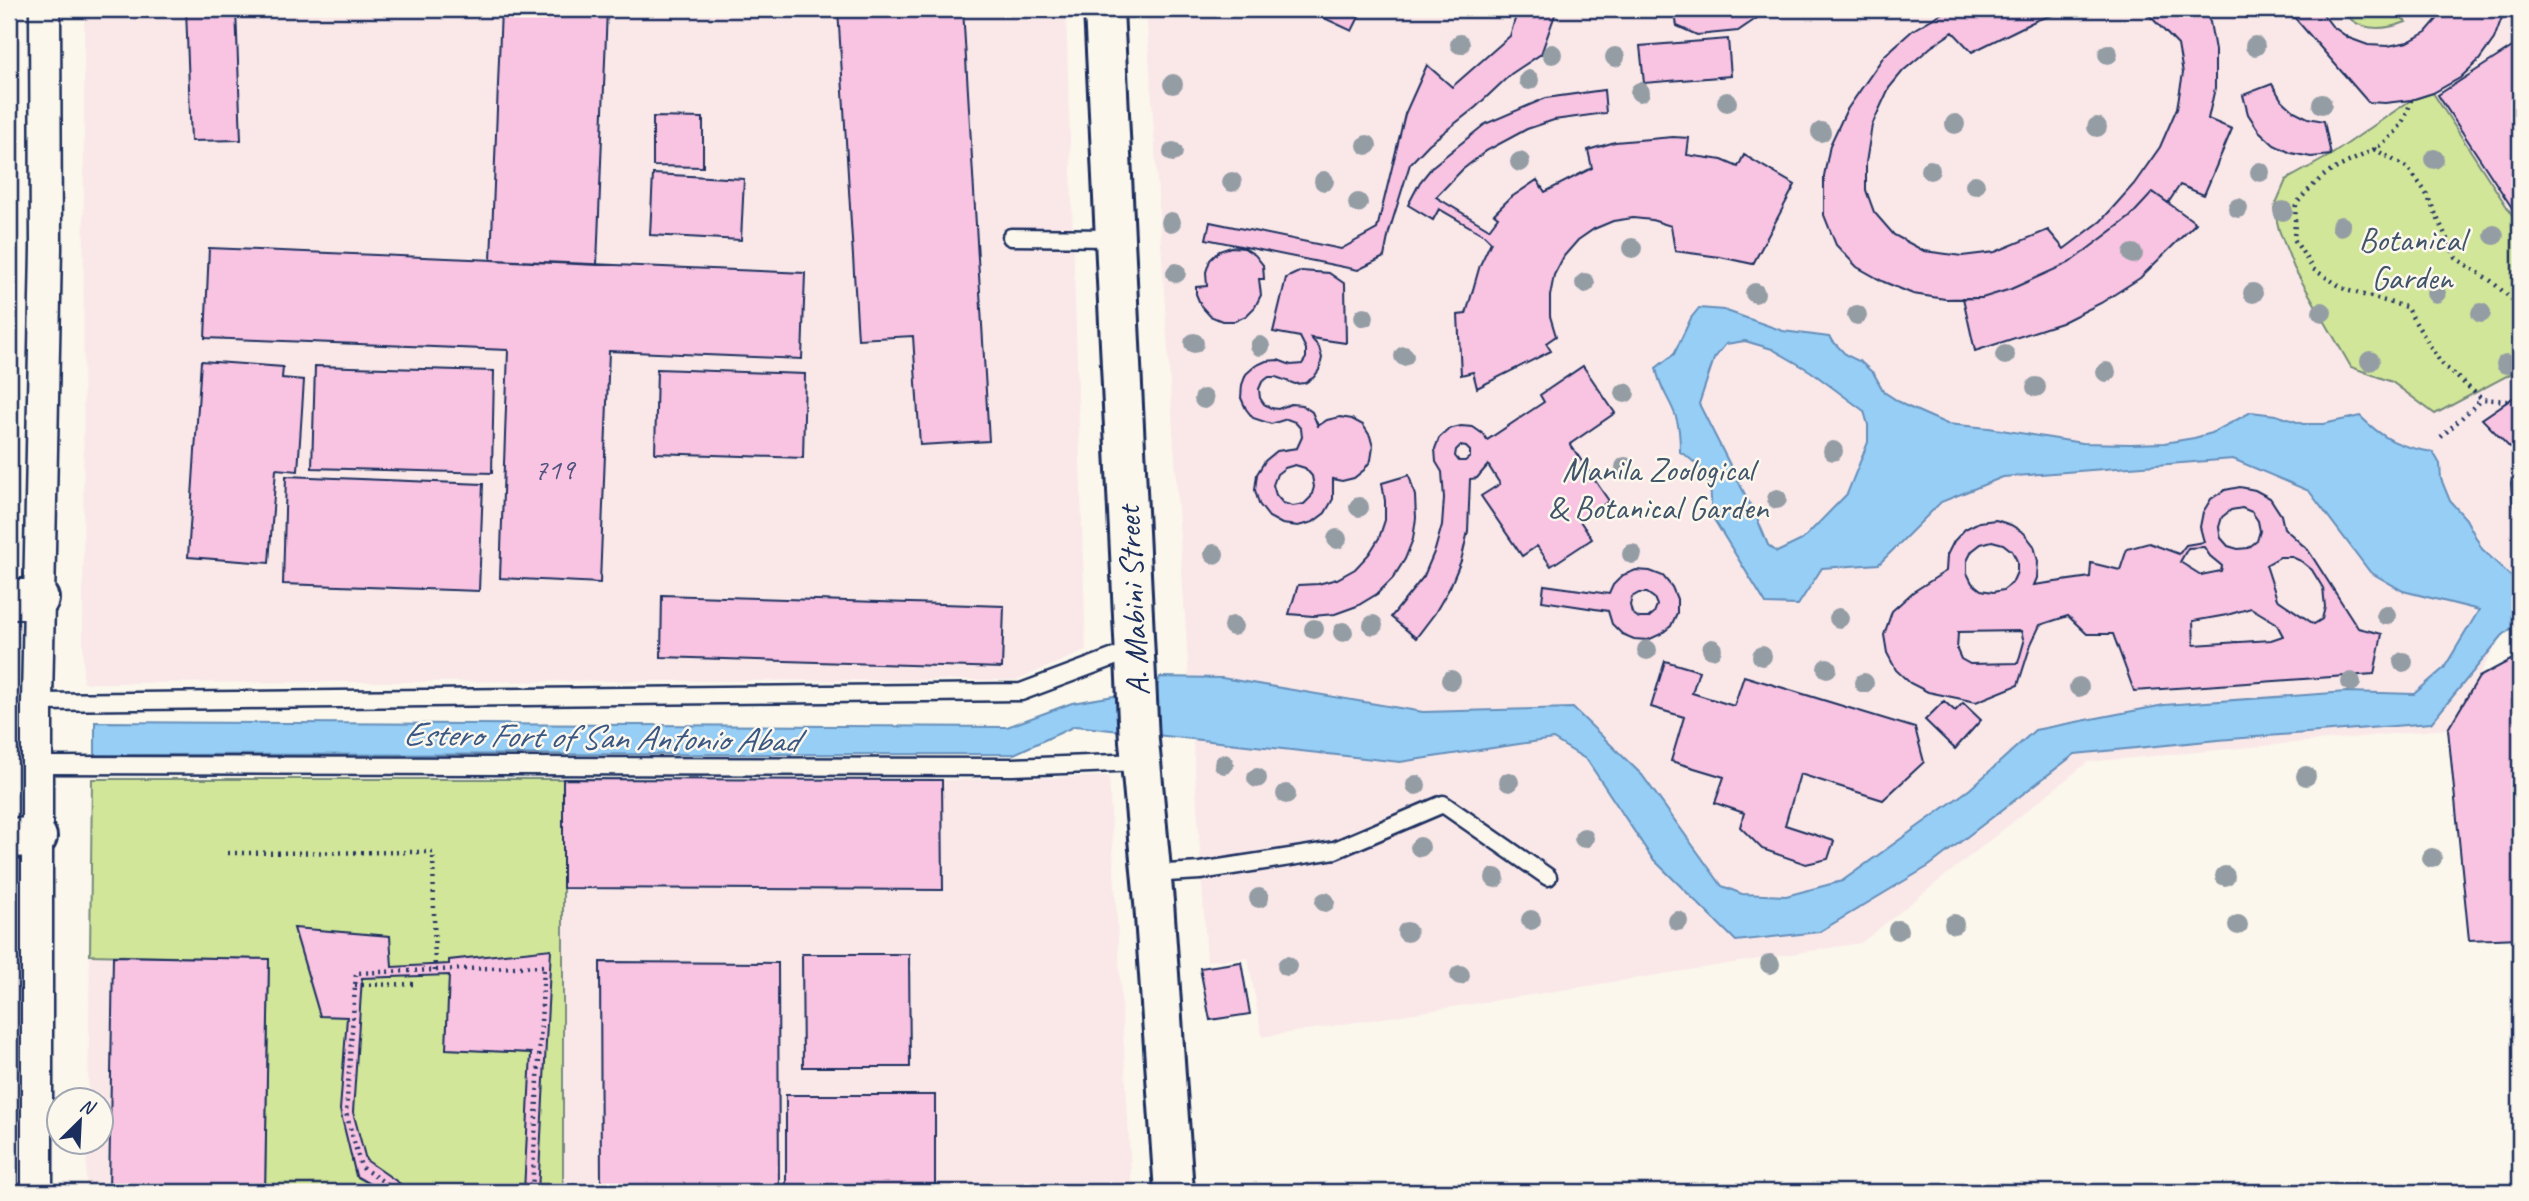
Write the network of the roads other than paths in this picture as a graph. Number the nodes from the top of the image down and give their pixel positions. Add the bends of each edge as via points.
1 (45, 9) edge
2 (1104, 9) edge
3 (1011, 236) dead end
4 (1115, 237) junction
5 (24, 599) edge
6 (1136, 666) junction
7 (37, 702) junction
8 (1140, 751) junction
9 (37, 765) junction
10 (23, 838) edge
11 (1152, 874) junction
12 (1548, 877) dead end
13 (37, 1192) edge
14 (1174, 1192) edge

1 - 5 street via 46,248
2 - 4 main road, A. Mabini Street
3 - 4 lane
4 - 6 main road, A. Mabini Street
5 - 7 street
6 - 7 lane via 1021,692
6 - 8 main road, A. Mabini Street
7 - 9 street
8 - 9 lane via 1013,767
8 - 11 main road, A. Mabini Street
9 - 10 street
10 - 13 street
11 - 12 lane via 1335,850 1443,804
11 - 14 main road, A. Mabini Street

